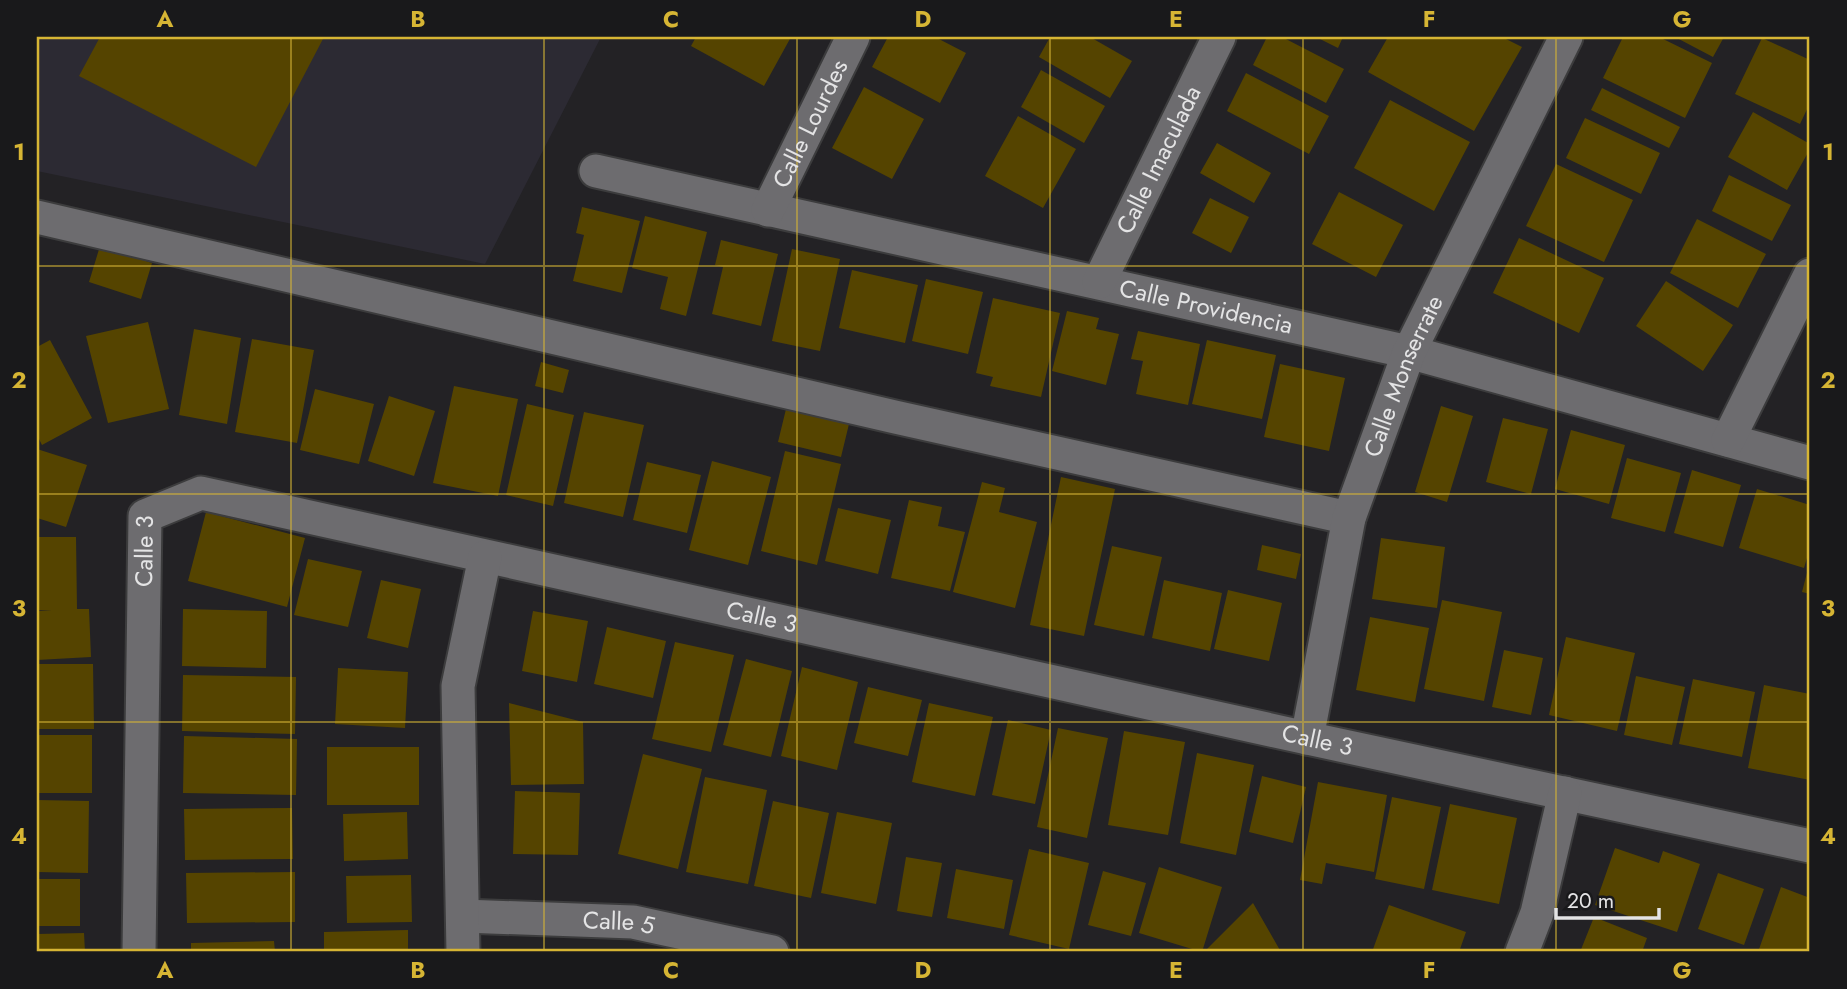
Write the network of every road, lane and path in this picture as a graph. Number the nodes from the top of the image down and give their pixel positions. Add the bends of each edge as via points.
1 (853, 37) edge
2 (1219, 37) edge
3 (1566, 37) edge
4 (596, 171) dead end
5 (768, 210) junction
6 (37, 218) edge
7 (1810, 275) edge
8 (1099, 282) junction
9 (1409, 352) junction
10 (1728, 440) junction
11 (1810, 463) edge
12 (1349, 518) junction
13 (485, 557) junction
14 (1307, 738) junction
15 (1565, 793) junction
16 (1810, 846) edge
17 (463, 916) junction
18 (139, 952) edge
19 (463, 952) edge
20 (772, 952) edge
21 (1522, 952) edge

1 - 5 street, Calle Lourdes
2 - 8 street, Calle Imaculada
3 - 9 street, Calle Monserrate
4 - 5 street, Calle Providencia
5 - 8 street, Calle Providencia
6 - 12 street via 895,418
7 - 10 street
8 - 9 street, Calle Providencia
9 - 10 street, Calle Providencia
9 - 12 street, Calle Monserrate
10 - 11 street, Calle Providencia
12 - 14 street, Calle Monserrate
13 - 14 street, Calle 3
13 - 17 street via 458,686
13 - 18 street, Calle 3 via 201,493 145,516
14 - 15 street, Calle 3
15 - 16 street, Calle 3
15 - 21 street via 1537,913
17 - 19 street
17 - 20 street, Calle 5 via 633,922

